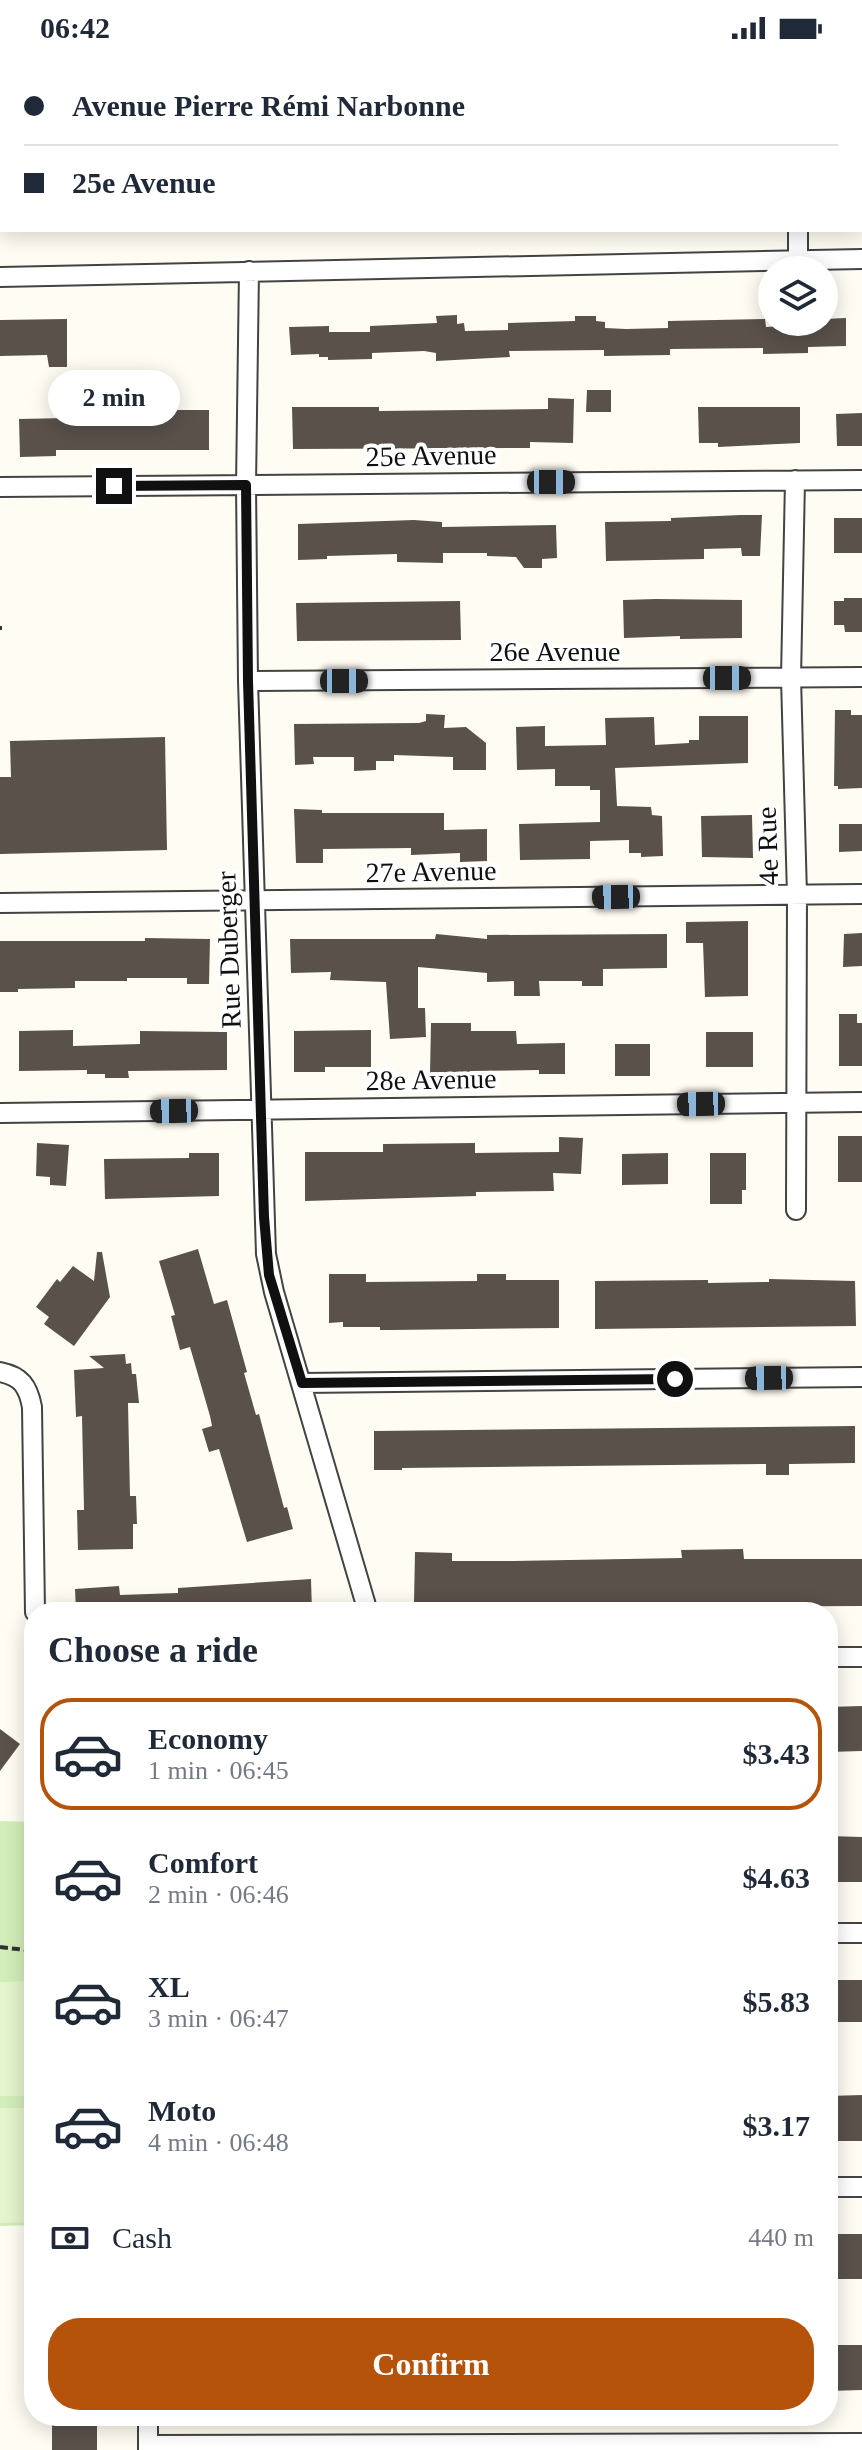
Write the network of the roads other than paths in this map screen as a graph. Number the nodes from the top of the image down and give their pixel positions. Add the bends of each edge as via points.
1 (798, 232) edge
2 (798, 256) edge
3 (862, 259) edge
4 (838, 260) edge
5 (758, 262) edge
6 (249, 271) junction
7 (0, 277) edge
8 (795, 480) junction
9 (862, 480) edge
10 (246, 485) junction
11 (0, 487) edge
12 (862, 677) edge
13 (791, 678) junction
14 (248, 681) junction
15 (862, 894) edge
16 (797, 895) junction
17 (254, 901) junction
18 (0, 903) edge
19 (795, 1102) junction
20 (862, 1102) edge
21 (261, 1110) junction
22 (0, 1113) edge
23 (796, 1210) dead end
24 (0, 1372) edge
25 (862, 1377) edge
26 (302, 1383) junction
27 (35, 1602) edge
28 (365, 1602) edge
29 (838, 1657) edge
30 (862, 1657) edge
31 (838, 1933) edge
32 (862, 1933) edge
33 (838, 2187) edge
34 (862, 2187) edge
35 (148, 2426) edge
36 (862, 2443) edge
37 (148, 2447) edge

1 - 2 street
3 - 4 street
5 - 6 street
6 - 7 street
6 - 10 street, Rue Duberger
8 - 9 street, 25e Avenue
8 - 10 street, 25e Avenue
8 - 13 street, 4e Rue
10 - 11 street, 25e Avenue
10 - 14 street, Rue Duberger
12 - 13 street, 26e Avenue
13 - 14 street, 26e Avenue
13 - 16 street, 4e Rue
14 - 17 street, Rue Duberger
15 - 16 street, 27e Avenue
16 - 17 street, 27e Avenue
16 - 19 street, 4e Rue
17 - 18 street, 27e Avenue
17 - 21 street, Rue Duberger
19 - 20 street, 28e Avenue
19 - 21 street, 28e Avenue
19 - 23 street, 4e Rue
21 - 22 street, 28e Avenue
21 - 26 street, Rue Duberger via 268,1264
24 - 27 street via 23,1381 32,1407
25 - 26 street
26 - 28 street, Rue Duberger
29 - 30 street
31 - 32 street
33 - 34 street
35 - 37 street
36 - 37 street

